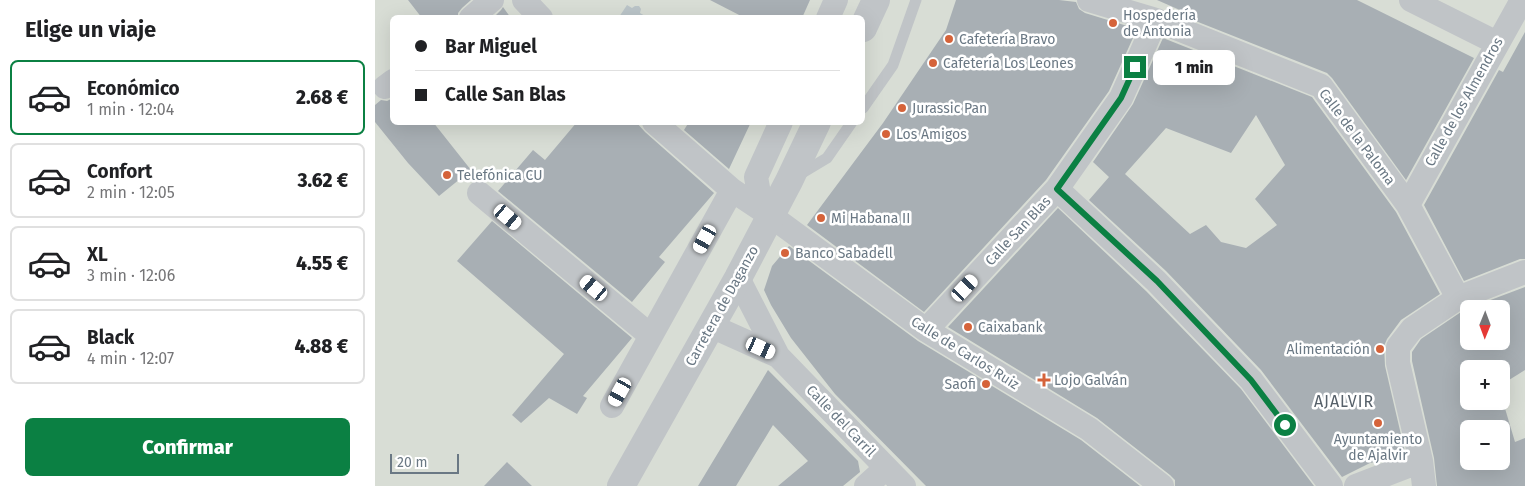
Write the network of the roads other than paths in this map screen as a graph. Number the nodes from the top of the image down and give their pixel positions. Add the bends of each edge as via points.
1 (492, 0) edge
2 (523, 0) edge
3 (836, 0) edge
4 (876, 0) edge
5 (916, 0) edge
6 (1089, 0) edge
7 (1411, 0) edge
8 (1522, 0) edge
9 (474, 15) edge
10 (538, 15) edge
11 (829, 15) edge
12 (1156, 20) junction
13 (865, 24) edge
14 (1497, 44) junction
15 (865, 105) edge
16 (656, 125) edge
17 (780, 125) edge
18 (816, 125) edge
19 (850, 125) edge
20 (789, 181) junction
21 (1057, 189) junction
22 (732, 190) junction
23 (479, 193) dead end
24 (1408, 205) junction
25 (766, 213) junction
26 (1525, 272) edge
27 (738, 278) junction
28 (1458, 298) junction
29 (711, 326) junction
30 (926, 330) junction
31 (651, 336) junction
32 (778, 356) junction
33 (612, 406) dead end
34 (1421, 461) junction
35 (887, 468) junction
36 (621, 486) edge
37 (866, 486) edge
38 (904, 486) edge
39 (1162, 486) edge
40 (1331, 486) edge
41 (1356, 486) edge
42 (1424, 486) edge

1 - 9 street
2 - 10 street
3 - 11 street
4 - 13 street
5 - 15 lane via 893,65
6 - 12 street, Calle de la Paloma
7 - 14 street
8 - 14 street, Calle de los Almendros
12 - 21 street, Calle San Blas via 1121,98
12 - 24 street, Calle de la Paloma via 1321,86
14 - 24 street, Calle de los Almendros
16 - 22 street, Calle de Carlos Ruiz
17 - 25 street via 756,177
18 - 20 street, Carretera de Daganzo
19 - 20 lane via 827,158
20 - 25 street, Carretera de Daganzo
21 - 30 street, Calle San Blas
21 - 40 street via 1157,281 1251,380
22 - 25 street, Calle de Carlos Ruiz
22 - 31 street
23 - 31 street
24 - 28 street, Calle de la Paloma
25 - 27 street, Carretera de Daganzo
25 - 30 street, Calle de Carlos Ruiz
26 - 28 street
27 - 29 street, Carretera de Daganzo
27 - 32 street, Calle del Carril
28 - 34 street via 1412,329 1397,347 1397,363
29 - 32 street, Calle del Carril
29 - 36 street, Carretera de Daganzo
30 - 39 street, Calle de Carlos Ruiz via 1089,429
31 - 33 street
32 - 35 street, Calle del Carril
34 - 41 street
34 - 42 street
35 - 37 street
35 - 38 street, Calle del Carril

